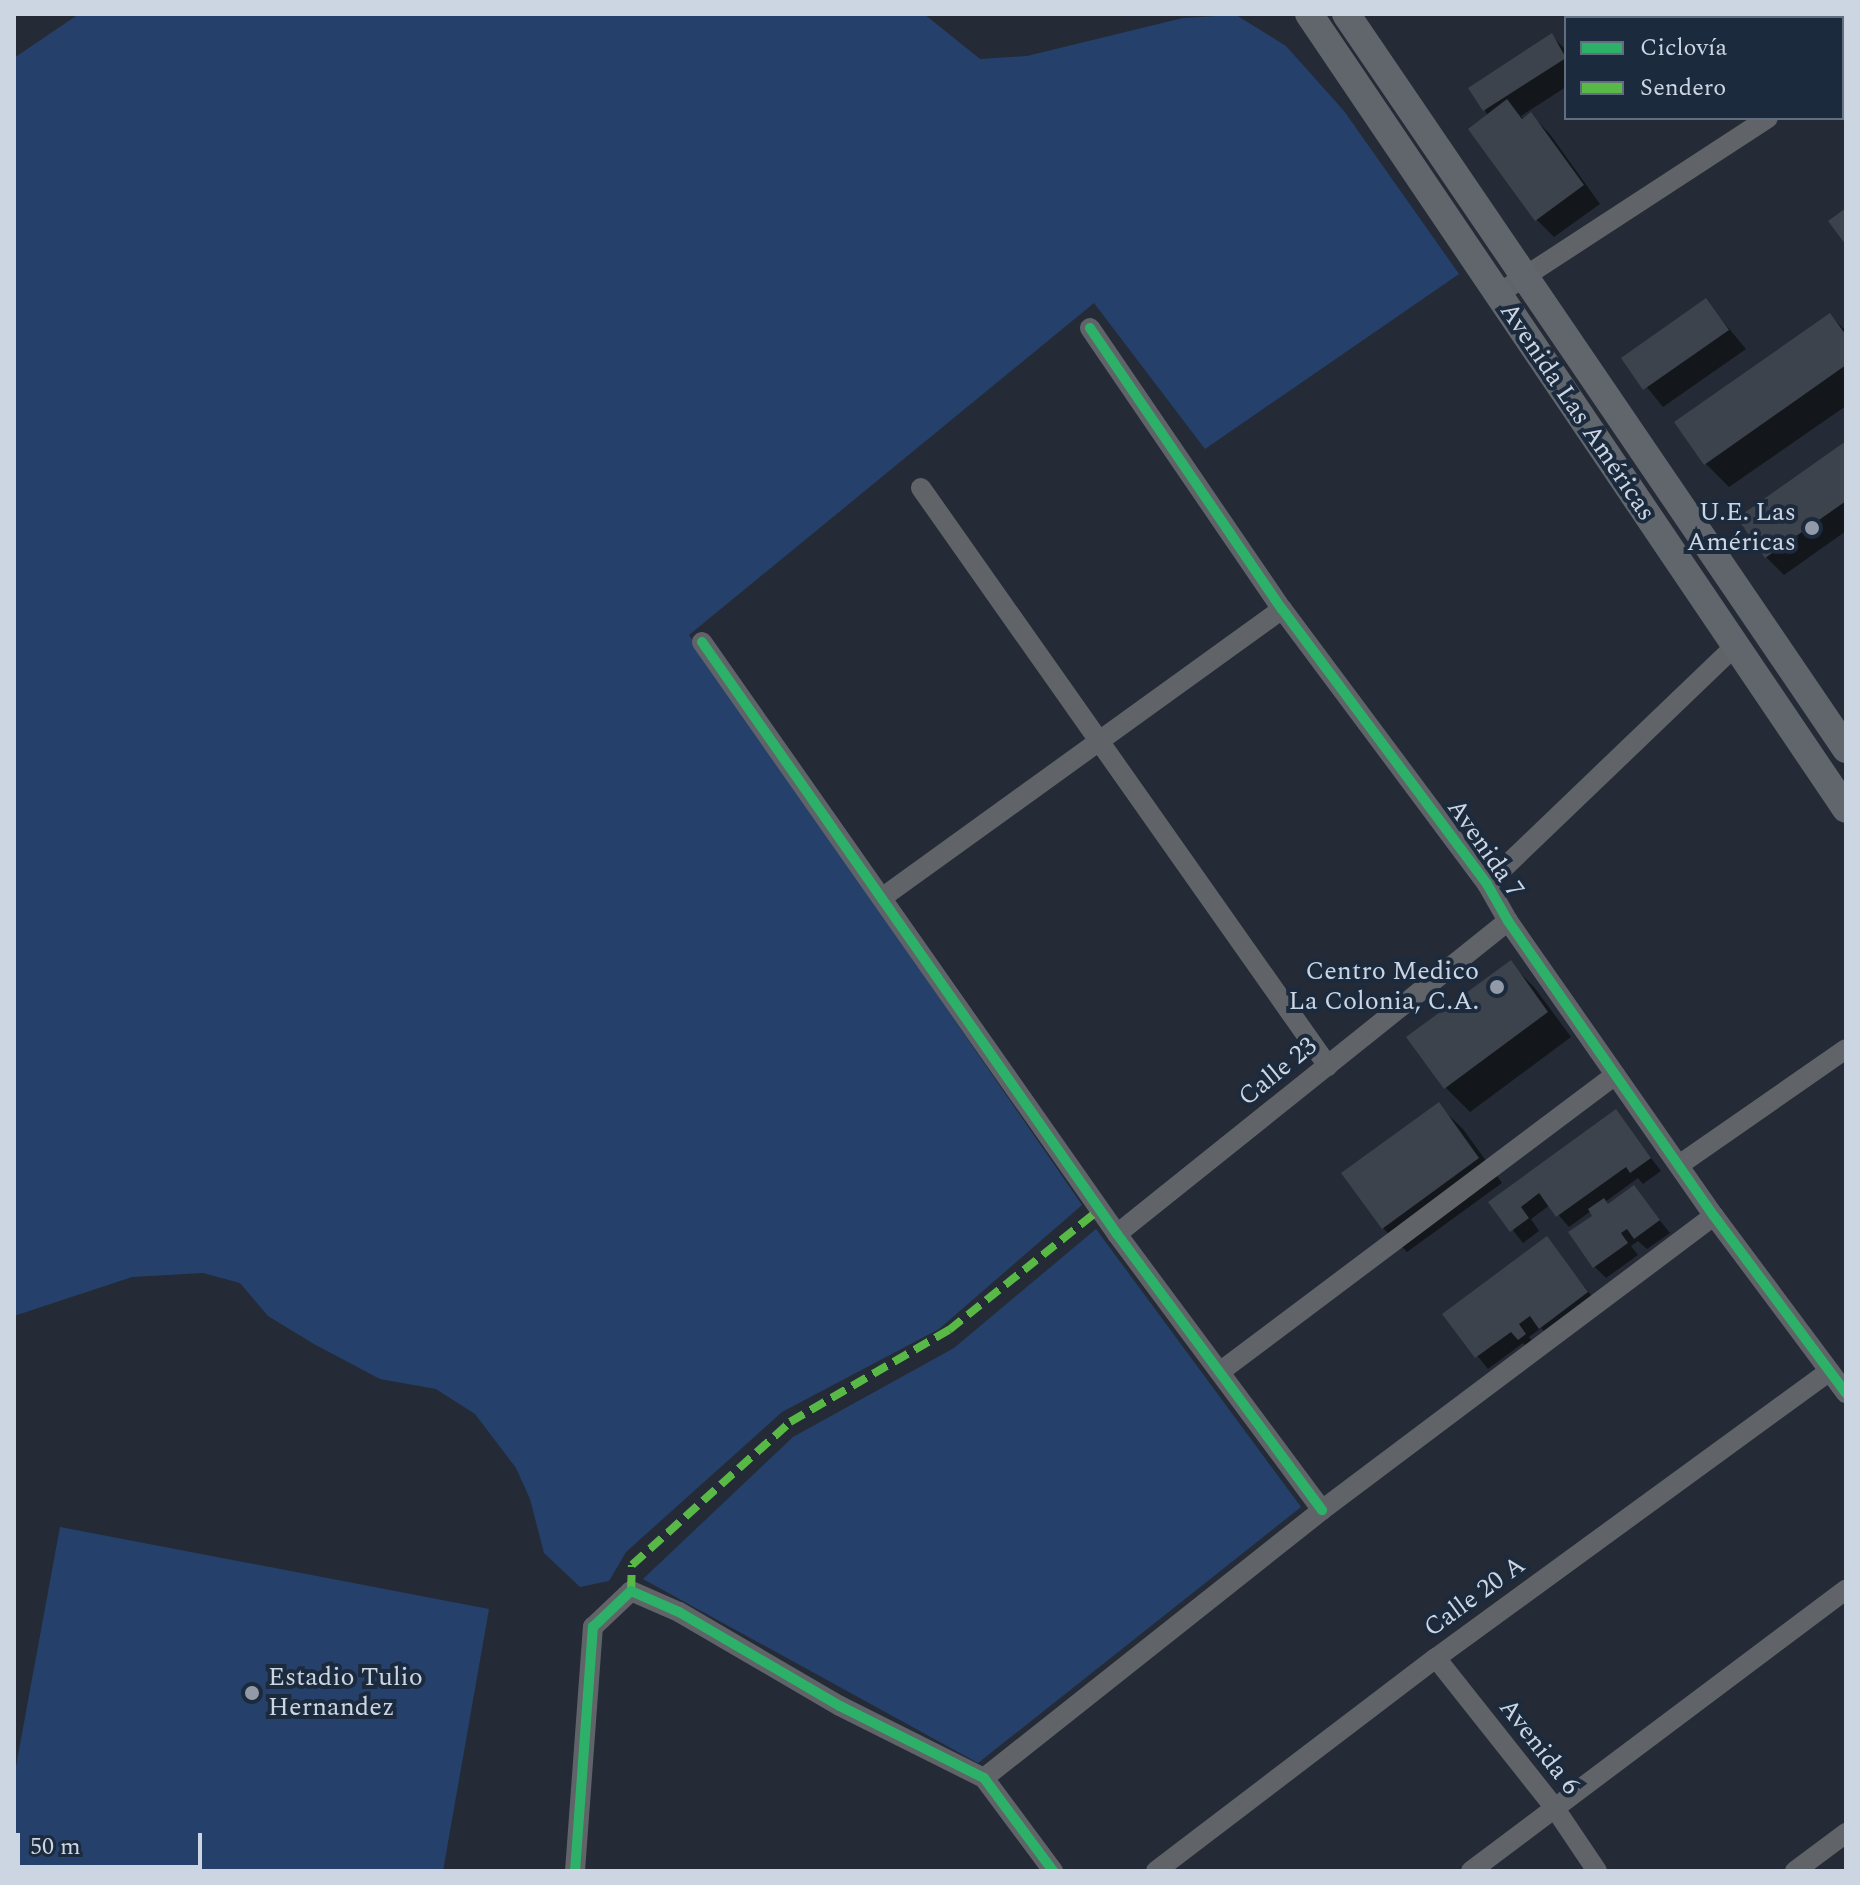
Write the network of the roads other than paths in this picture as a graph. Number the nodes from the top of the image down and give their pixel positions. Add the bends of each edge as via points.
1 (1309, 14) edge
2 (1346, 14) edge
3 (1765, 120) edge
4 (1523, 277) junction
5 (1498, 294) junction
6 (1090, 328) dead end
7 (921, 488) dead end
8 (1282, 609) junction
9 (702, 642) dead end
10 (1735, 646) junction
11 (1097, 742) junction
12 (1846, 749) edge
13 (1846, 809) edge
14 (1487, 884) junction
15 (883, 897) junction
16 (1508, 921) junction
17 (1846, 1049) edge
18 (1328, 1066) junction
19 (1615, 1075) junction
20 (1679, 1165) junction
21 (1714, 1216) junction
22 (1117, 1234) junction
23 (1221, 1371) junction
24 (1830, 1371) junction
25 (1846, 1393) edge
26 (1322, 1510) junction
27 (1846, 1589) edge
28 (1436, 1658) junction
29 (984, 1778) junction
30 (1554, 1807) junction
31 (1846, 1833) edge
32 (575, 1871) edge
33 (1053, 1871) edge
34 (1156, 1871) edge
35 (1471, 1871) edge
36 (1597, 1871) edge
37 (1795, 1871) edge

1 - 5 main road, Avenida Las Américas
2 - 4 main road, Avenida Las Américas
3 - 4 street
4 - 5 street
4 - 12 main road, Avenida Las Américas
5 - 10 main road, Avenida Las Américas
6 - 8 street, Avenida 7
7 - 11 street
8 - 11 street
8 - 14 street, Avenida 7
9 - 15 street
10 - 13 main road, Avenida Las Américas
10 - 14 street
11 - 15 street
11 - 18 street
14 - 16 street, Avenida 7
15 - 22 street
16 - 18 street, Calle 23
16 - 19 street, Avenida 7
17 - 20 street
18 - 22 street, Calle 23
19 - 20 street, Avenida 7
19 - 23 street
20 - 21 street, Avenida 7
21 - 24 street, Avenida 7
21 - 26 street
22 - 23 street
23 - 26 street
24 - 25 street, Avenida 7
24 - 28 street, Calle 20 A
26 - 29 street
27 - 30 street
28 - 30 street, Avenida 6
28 - 34 street, Calle 20 A
29 - 32 street via 631,1591 593,1627
29 - 33 street
30 - 35 street
30 - 36 street, Avenida 6
31 - 37 street

